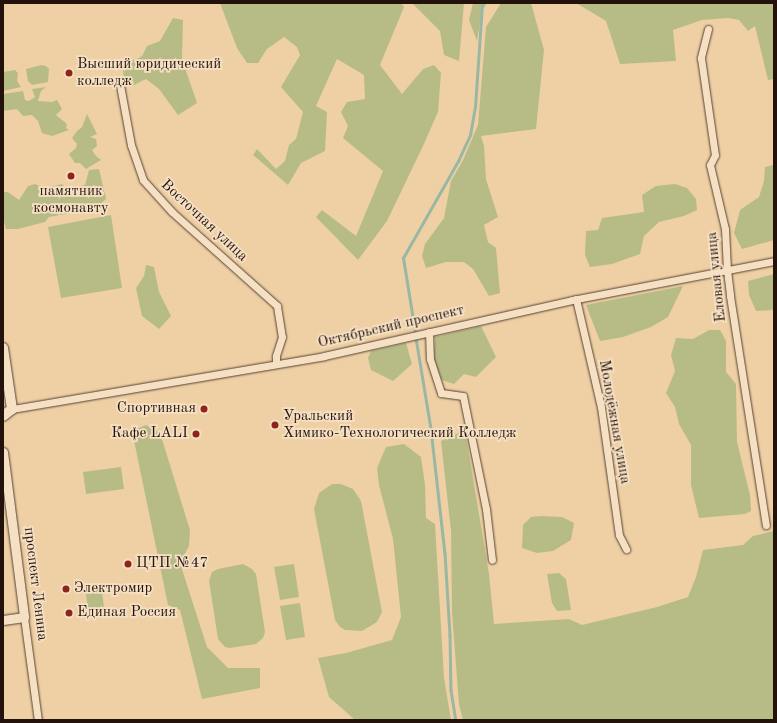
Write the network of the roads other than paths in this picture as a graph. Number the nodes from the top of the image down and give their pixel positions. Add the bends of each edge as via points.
1 (708, 29) dead end
2 (120, 85) dead end
3 (774, 261) edge
4 (727, 270) junction
5 (576, 299) junction
6 (429, 332) junction
7 (3, 348) edge
8 (276, 364) junction
9 (12, 409) junction
10 (3, 416) edge
11 (3, 452) edge
12 (766, 525) dead end
13 (626, 549) dead end
14 (492, 560) dead end
15 (24, 617) junction
16 (3, 620) edge
17 (38, 720) edge

1 - 4 street, Еловая улица via 701,58 715,155 710,165 725,229
2 - 8 street, Восточная улица via 131,145 143,180 172,212 277,306 282,336
3 - 4 street, Октябрьский проспект
4 - 5 street, Октябрьский проспект
4 - 12 street, Еловая улица
5 - 6 street, Октябрьский проспект
5 - 13 street, Молодёжная улица via 599,399 619,535
6 - 8 street, Октябрьский проспект
6 - 14 street via 430,360 441,393 463,396 486,510
7 - 9 main road
8 - 9 street, Октябрьский проспект
9 - 10 main road
11 - 15 street, проспект Ленина
15 - 16 street
15 - 17 street, проспект Ленина

